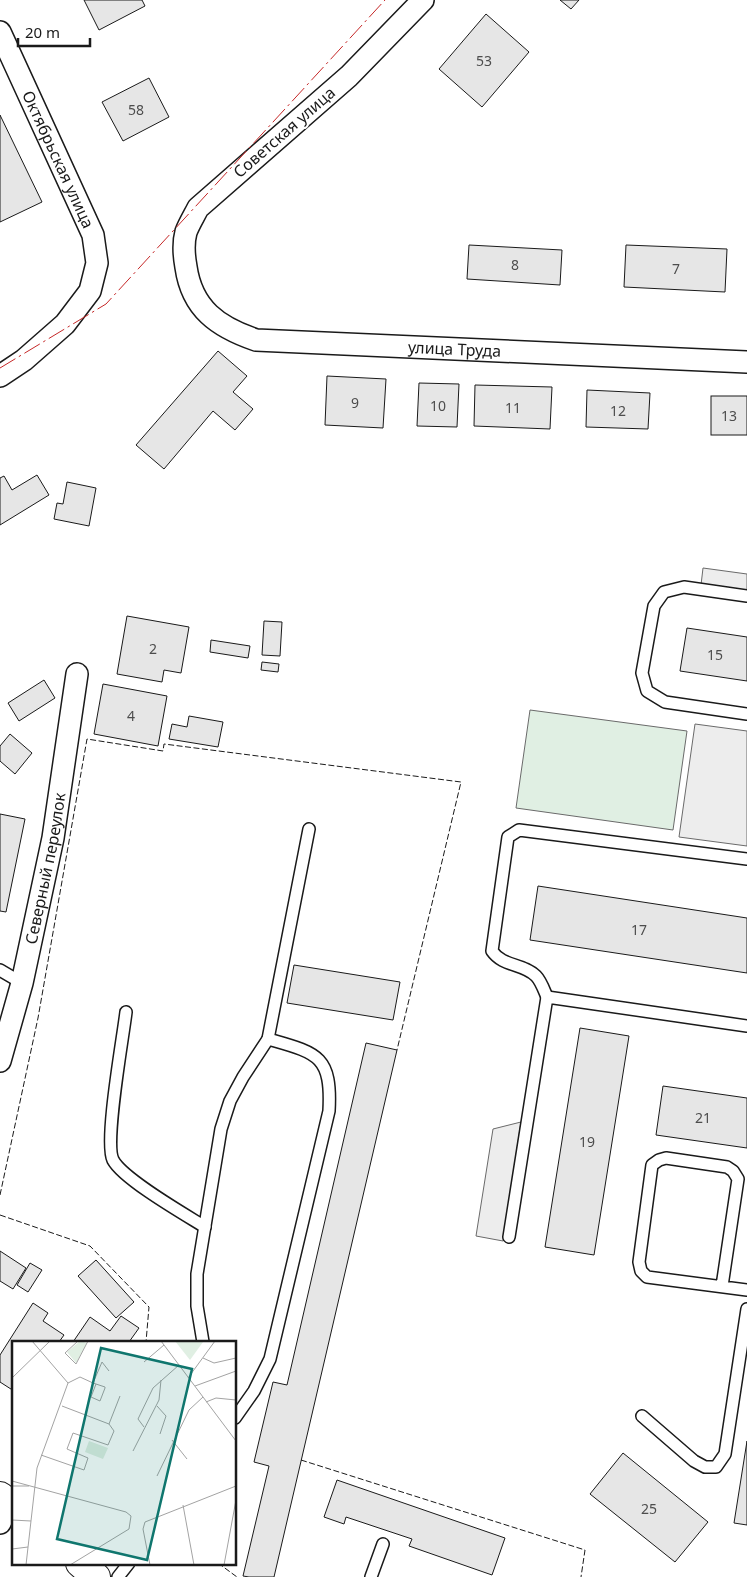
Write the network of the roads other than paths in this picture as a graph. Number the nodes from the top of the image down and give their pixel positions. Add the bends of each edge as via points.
1 (423, 0) edge
2 (0, 32) edge
3 (188, 282) joint
4 (747, 362) edge
5 (0, 376) edge
6 (747, 596) edge
7 (77, 674) dead end
8 (747, 714) edge
9 (309, 829) dead end
10 (747, 859) edge
11 (0, 970) edge
12 (22, 983) junction
13 (547, 997) junction
14 (126, 1012) dead end
15 (747, 1026) edge
16 (268, 1040) junction
17 (0, 1061) edge
18 (205, 1228) junction
19 (509, 1237) dead end
20 (722, 1286) junction
21 (747, 1290) edge
22 (747, 1309) edge
23 (203, 1341) edge
24 (642, 1416) dead end
25 (236, 1417) edge
26 (383, 1544) dead end
27 (81, 1564) edge
28 (128, 1564) edge
29 (96, 1577) edge
30 (118, 1577) edge
31 (371, 1577) edge

1 - 3 street, Советская улица via 349,76 198,208 186,233 184,258
2 - 5 street, Октябрьская улица via 94,235 98,262 90,291 65,324
3 - 4 street, улица Труда via 209,315 234,332 256,340
6 - 8 lane via 684,587 664,592 654,606 642,673 647,691 665,702
7 - 12 street, Северный переулок via 53,838
9 - 16 lane
10 - 13 lane via 519,830 508,837 492,951 498,959 536,976
11 - 12 lane
12 - 17 street, Северный переулок
13 - 15 lane
13 - 19 lane
14 - 18 lane via 109,1137 112,1160 127,1176
16 - 18 lane via 230,1101 221,1129
16 - 25 lane via 305,1050 318,1058 327,1073 330,1111 270,1359
18 - 23 lane via 197,1274 197,1306
20 - 20 lane via 647,1277 641,1271 639,1262 652,1165 659,1160 666,1158 727,1167 738,1179
20 - 21 lane
22 - 24 lane via 725,1454 716,1467 705,1467 694,1461
26 - 31 lane
27 - 29 street
28 - 30 lane

